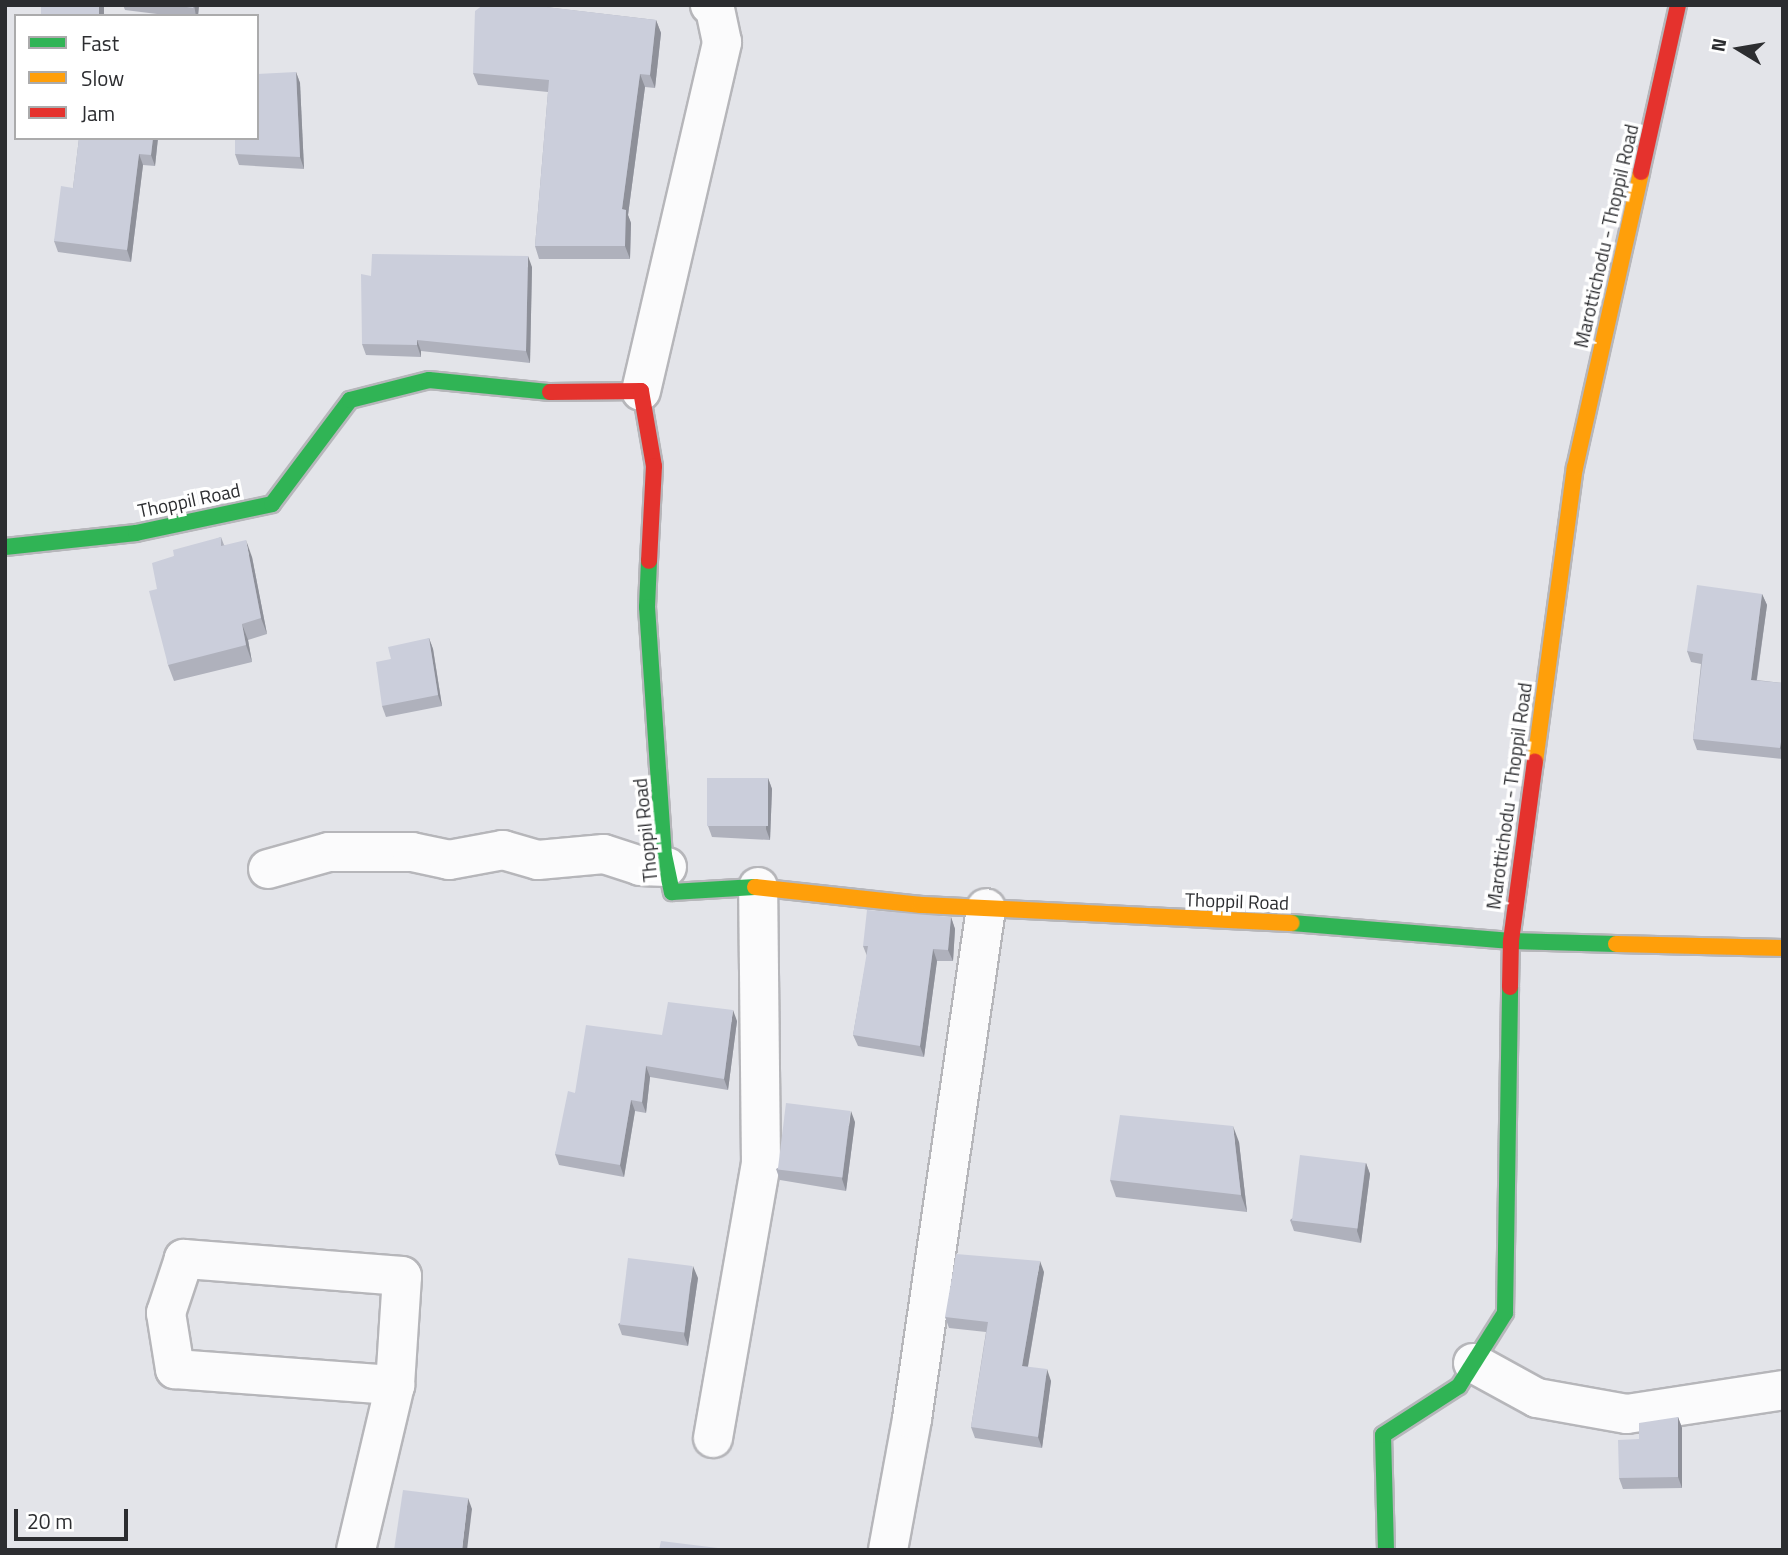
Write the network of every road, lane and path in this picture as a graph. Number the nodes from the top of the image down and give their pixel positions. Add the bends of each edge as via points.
1 (710, 5) edge
2 (1678, 5) edge
3 (641, 391) junction
4 (5, 547) edge
5 (667, 867) junction
6 (268, 869) dead end
7 (758, 887) junction
8 (986, 908) junction
9 (1511, 941) junction
10 (1783, 948) edge
11 (1474, 1363) junction
12 (395, 1385) junction
13 (1783, 1390) edge
14 (713, 1438) dead end
15 (356, 1550) edge
16 (888, 1550) edge
17 (1385, 1550) edge

1 - 3 street via 715,8 722,41
2 - 9 street, Marottichodu - Thoppil Road via 1575,468
3 - 4 street, Thoppil Road via 545,392 429,380 349,400 272,503 136,533
3 - 5 street, Thoppil Road via 654,466 646,607
5 - 6 street via 639,866 604,854 538,860 503,850 449,860 412,852 329,852
5 - 7 street, Thoppil Road via 672,892
7 - 8 street, Thoppil Road
7 - 14 street via 761,1163
8 - 9 street, Thoppil Road via 1303,924
8 - 16 street via 912,1419
9 - 10 street, Thoppil Road
9 - 11 street, Marottichodu - Thoppil Road via 1505,1313
11 - 13 street via 1537,1398 1627,1414
11 - 17 street, Marottichodu - Thoppil Road via 1460,1386 1383,1436
12 - 12 street via 175,1369 166,1313 184,1259 402,1276
12 - 15 street

